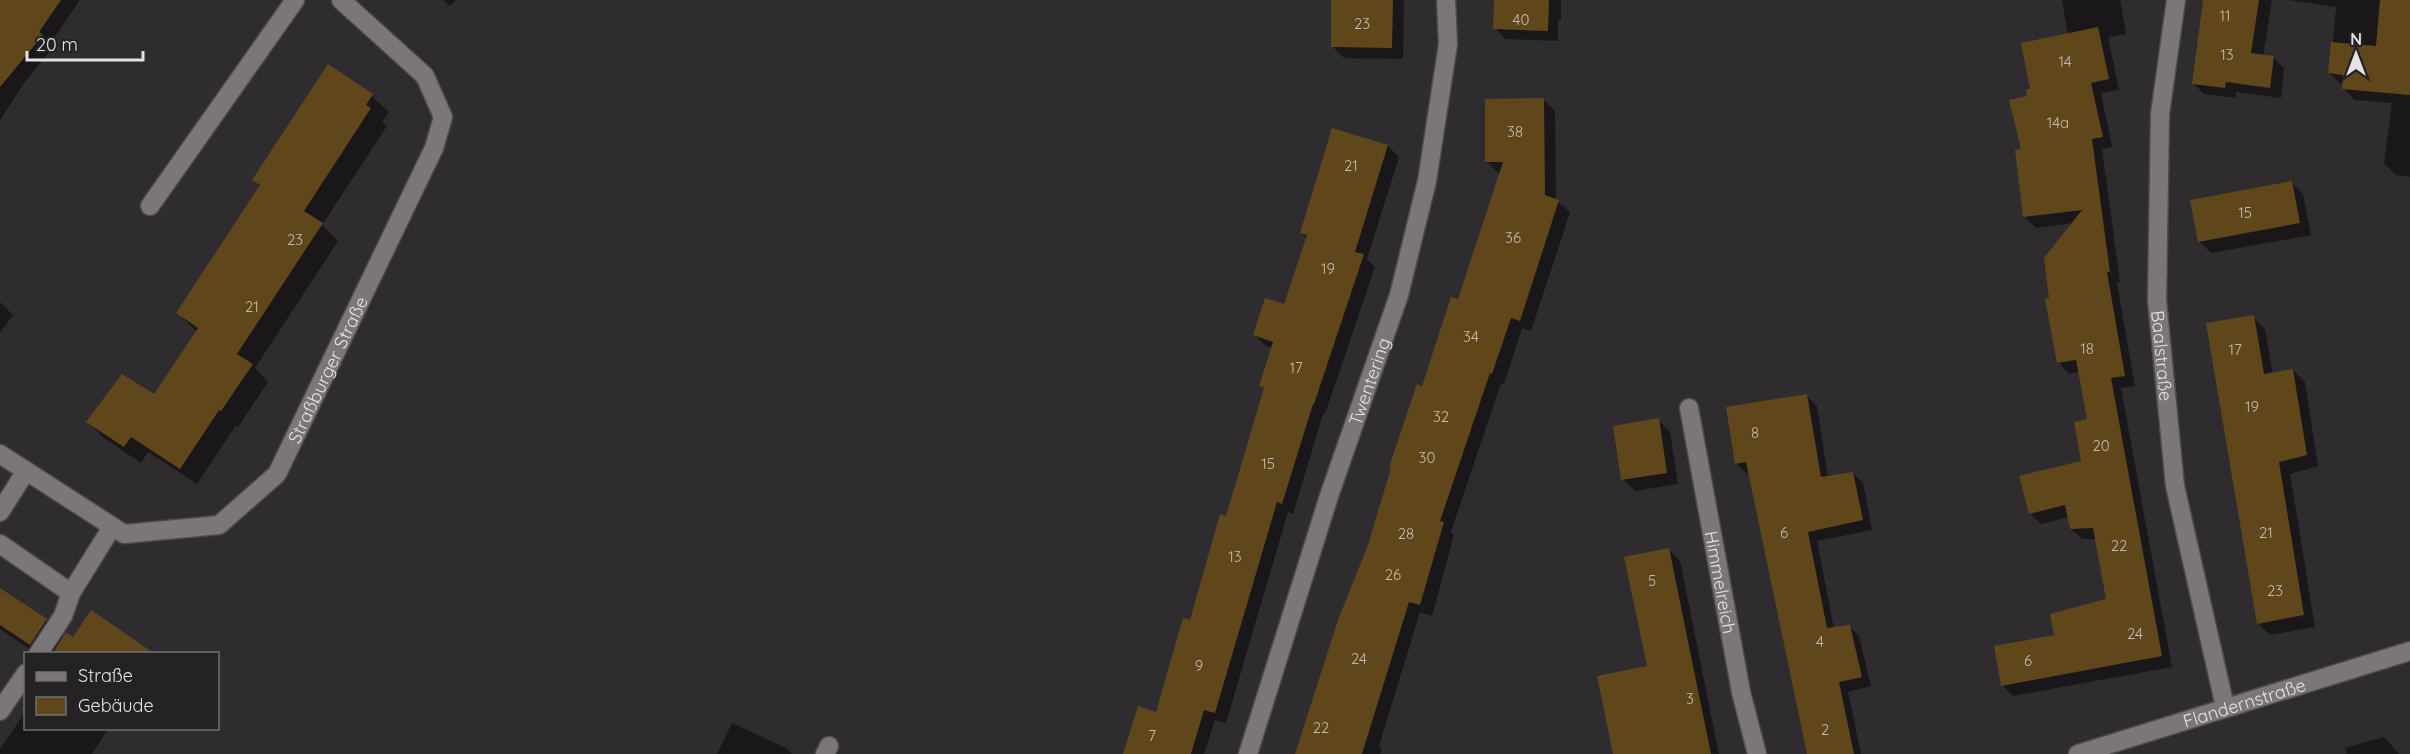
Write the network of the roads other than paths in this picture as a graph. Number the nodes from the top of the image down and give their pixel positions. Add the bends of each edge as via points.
1 (295, 0) edge
2 (341, 0) edge
3 (1446, 0) edge
4 (2176, 0) edge
5 (150, 206) dead end
6 (1689, 408) dead end
7 (0, 454) edge
8 (26, 471) junction
9 (0, 512) edge
10 (112, 527) junction
11 (0, 544) edge
12 (71, 593) junction
13 (2410, 651) edge
14 (39, 652) edge
15 (24, 676) edge
16 (2225, 707) junction
17 (0, 711) edge
18 (1248, 754) edge
19 (1757, 754) edge
20 (2078, 754) edge

1 - 5 street
2 - 10 street, Straßburger Straße via 425,76 443,117 434,148 277,474 219,525 124,534
3 - 18 street, Twentering via 1448,44 1427,181 1399,296 1329,496
4 - 16 street, Baalstraße via 2160,114 2157,300 2175,486
6 - 19 street, Himmelreich via 1741,692
7 - 8 street, Straßburger Straße
8 - 9 street
8 - 10 street, Straßburger Straße
10 - 12 street
11 - 12 street
12 - 14 street via 63,616
13 - 16 street, Flandernstraße
15 - 17 street
16 - 20 street, Flandernstraße

